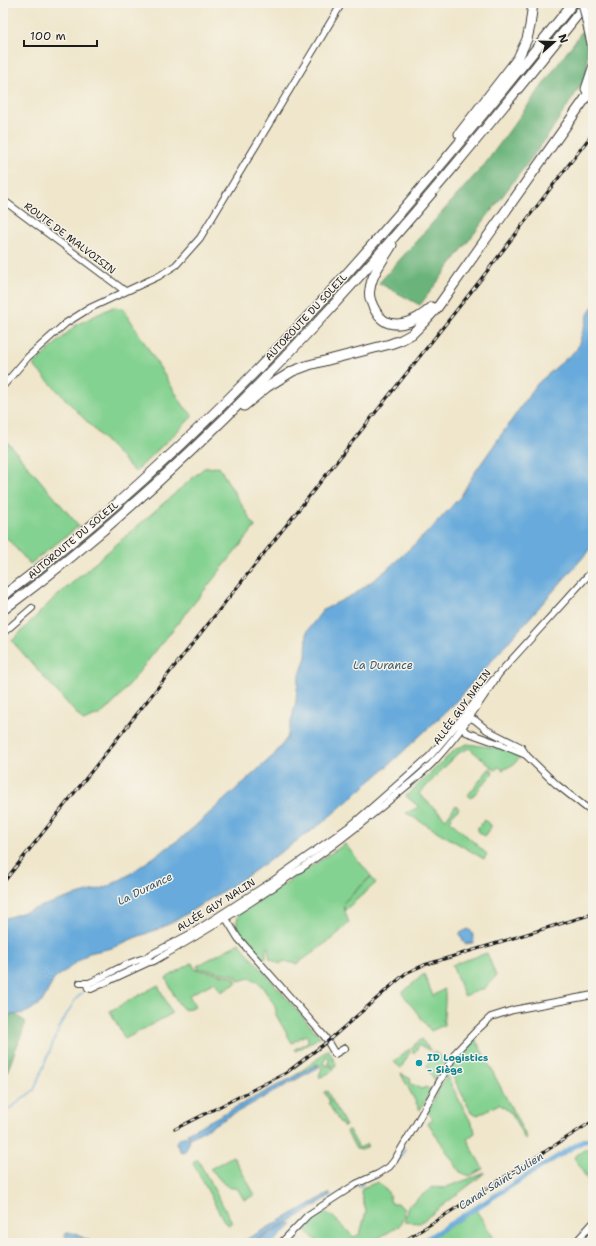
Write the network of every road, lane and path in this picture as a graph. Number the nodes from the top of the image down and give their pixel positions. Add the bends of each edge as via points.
1 (342, 3) edge
2 (533, 3) edge
3 (573, 3) edge
4 (583, 3) edge
5 (587, 3) edge
6 (592, 27) edge
7 (593, 48) edge
8 (593, 68) edge
9 (593, 84) edge
10 (3, 200) edge
11 (405, 224) junction
12 (386, 228) junction
13 (125, 291) junction
14 (3, 386) edge
15 (186, 456) junction
16 (593, 570) edge
17 (3, 596) edge
18 (32, 608) dead end
19 (3, 610) edge
20 (3, 633) edge
21 (500, 672) junction
22 (467, 718) junction
23 (462, 727) junction
24 (466, 732) junction
25 (455, 737) junction
26 (527, 756) junction
27 (593, 813) edge
28 (224, 916) junction
29 (80, 983) dead end
30 (593, 995) edge
31 (345, 1048) dead end
32 (593, 1223) edge
33 (281, 1243) edge
34 (575, 1243) edge

1 - 13 street via 200,238 176,265 159,276
2 - 12 highway via 527,39 518,58 471,120 412,190
3 - 12 highway, AUTOROUTE DU SOLEIL via 476,124
4 - 6 highway, bridge
5 - 6 highway
5 - 11 highway, AUTOROUTE DU SOLEIL
6 - 7 highway
8 - 11 highway via 588,86 581,97 434,305 411,322 394,324 377,314 369,290 373,276
9 - 15 highway via 426,322 412,334 390,344 293,371 252,398 206,443
10 - 13 street, ROUTE DE MALVOISIN
11 - 15 highway, AUTOROUTE DU SOLEIL via 302,340
12 - 17 highway, AUTOROUTE DU SOLEIL via 289,338 171,455 105,515
13 - 14 street via 66,323 28,358
15 - 19 highway, AUTOROUTE DU SOLEIL via 116,518
16 - 21 street
18 - 20 street
21 - 22 street, ALLÉE GUY NALIN
21 - 22 street, ALLÉE GUY NALIN via 485,689
22 - 23 street
22 - 26 street via 522,747
22 - 28 street, ALLÉE GUY NALIN via 430,756 354,823
23 - 24 street
23 - 25 street, ALLÉE GUY NALIN
24 - 25 street
24 - 26 street
25 - 28 street, ALLÉE GUY NALIN via 427,768 366,821 274,888
26 - 27 street via 556,784
28 - 29 street, ALLÉE GUY NALIN via 147,960 140,959 89,983
28 - 31 street via 238,938 325,1037 336,1054
30 - 33 street via 503,1012 491,1018 456,1052 402,1149 389,1167 356,1184 308,1216
32 - 34 street

